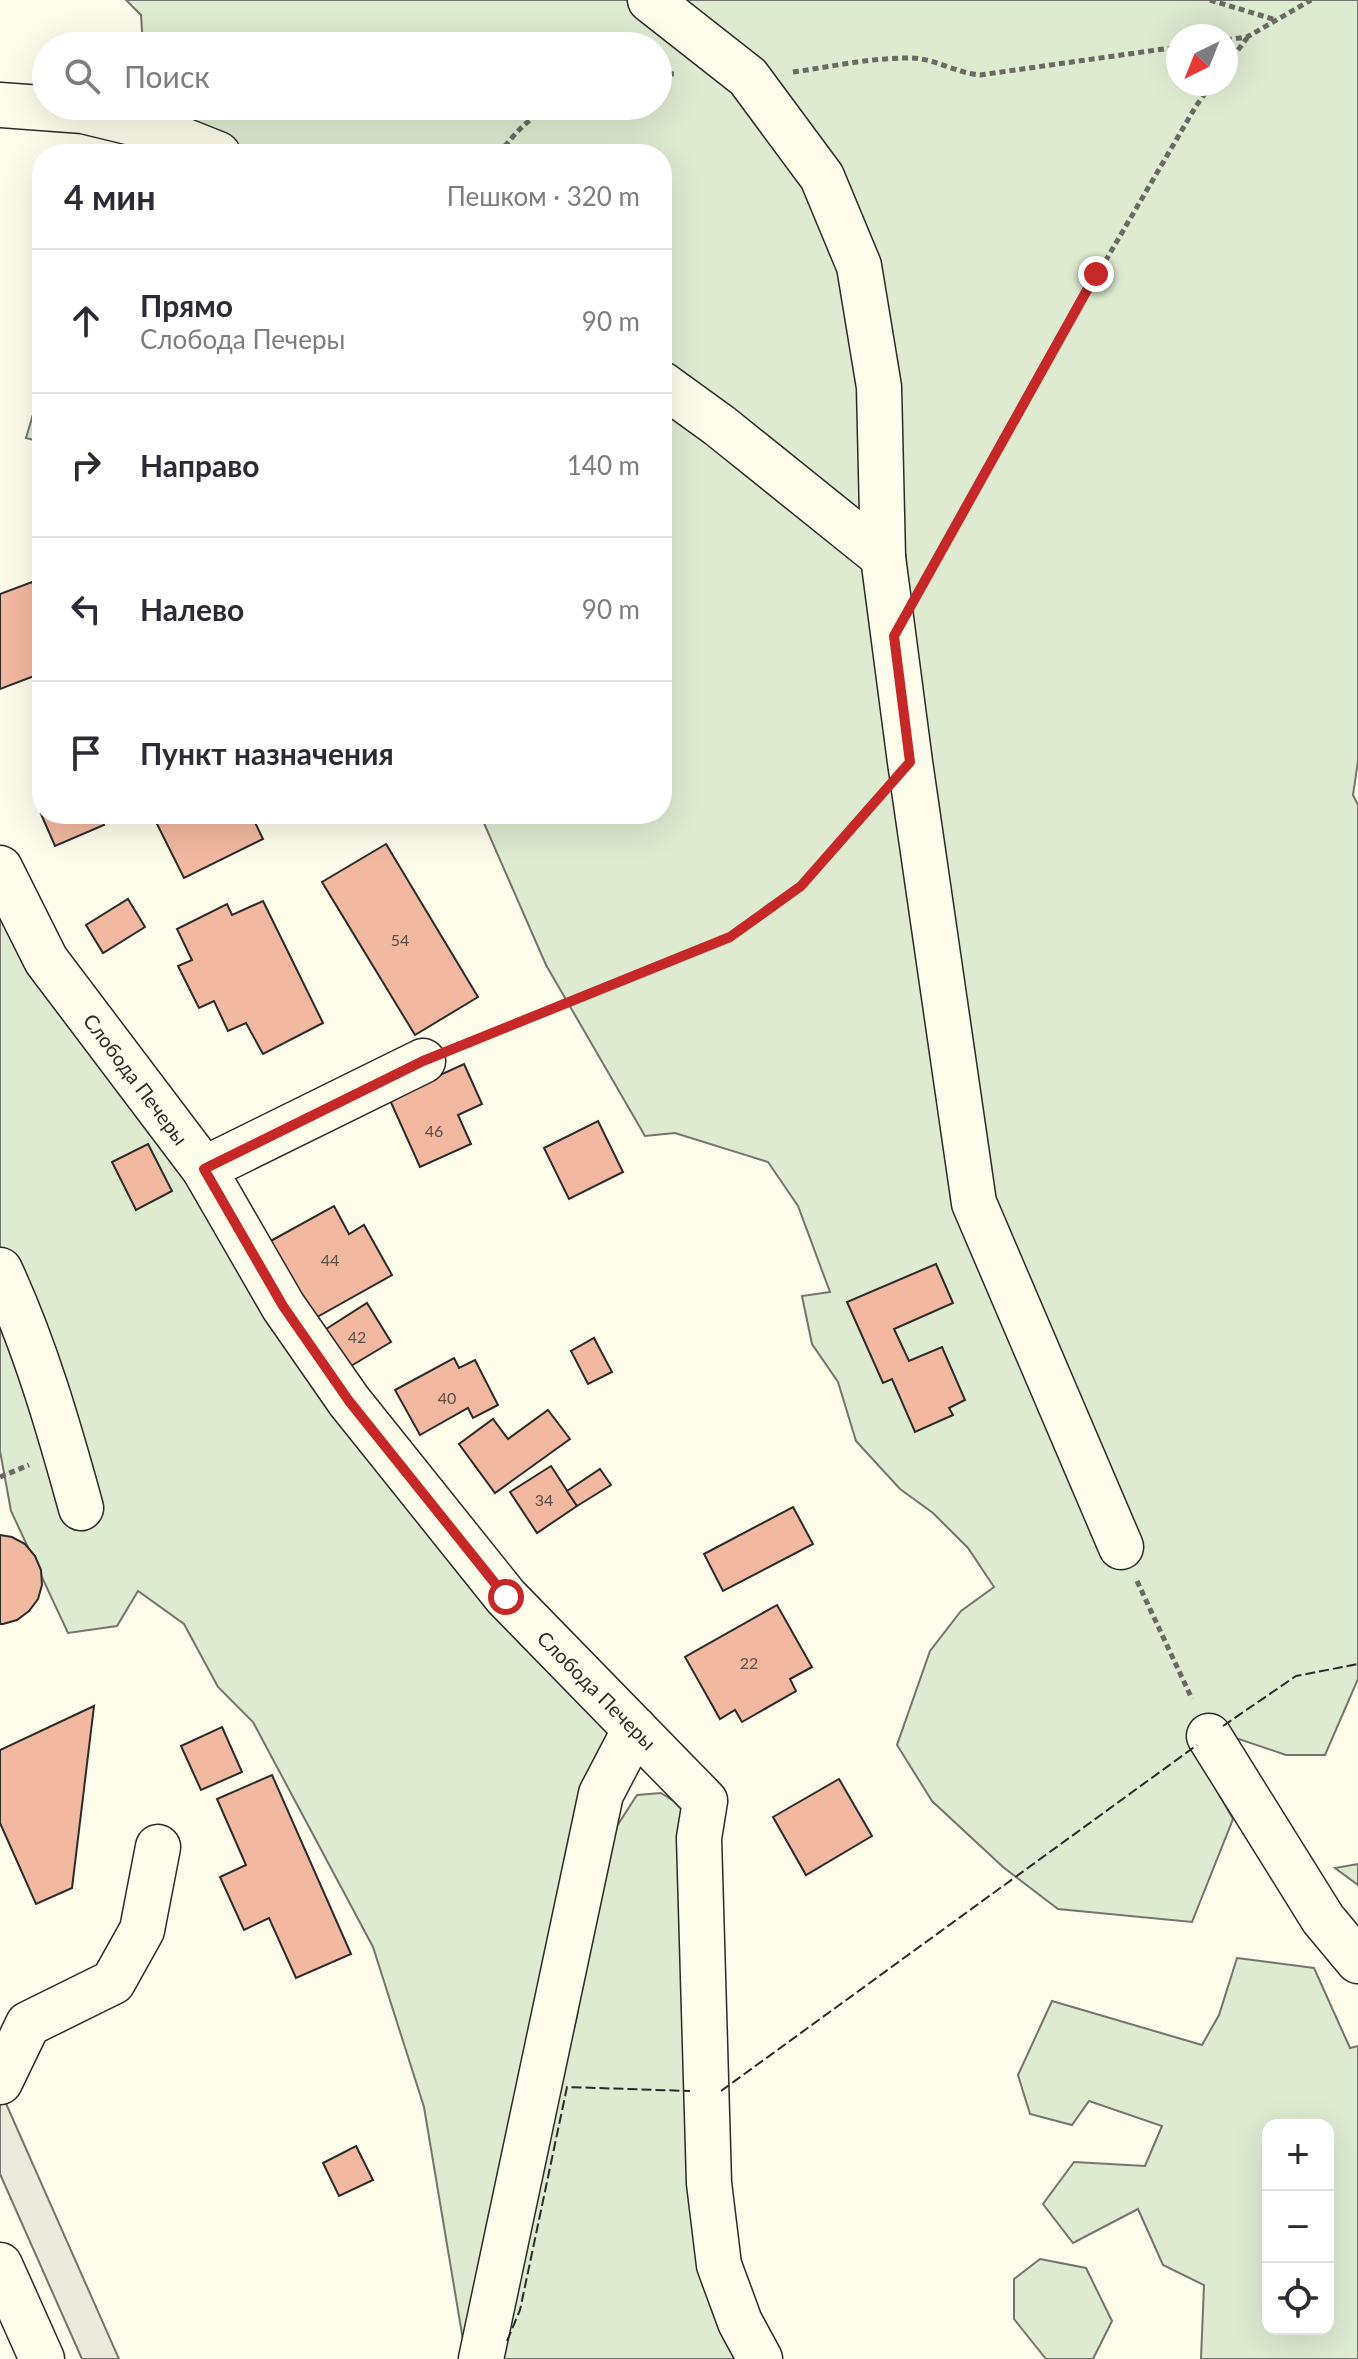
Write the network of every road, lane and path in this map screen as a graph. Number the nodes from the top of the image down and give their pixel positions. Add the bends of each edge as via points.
1 (650, 0) edge
2 (1210, 0) edge
3 (1311, 0) edge
4 (1276, 20) junction
5 (1247, 37) junction
6 (1238, 38) edge
7 (1166, 49) edge
8 (1238, 49) edge
9 (672, 74) edge
10 (748, 77) junction
11 (1203, 96) edge
12 (0, 105) edge
13 (32, 107) edge
14 (120, 120) edge
15 (529, 120) edge
16 (193, 144) edge
17 (507, 144) edge
18 (672, 391) edge
19 (883, 557) junction
20 (924, 583) dead end
21 (910, 762) junction
22 (0, 868) edge
23 (423, 1061) joint
24 (204, 1169) junction
25 (0, 1270) edge
26 (81, 1508) dead end
27 (1121, 1547) joint
28 (635, 1729) junction
29 (1209, 1736) joint
30 (158, 1847) dead end
31 (1358, 1961) edge
32 (0, 2082) edge
33 (0, 2265) edge
34 (42, 2359) edge
35 (481, 2359) edge
36 (760, 2359) edge

1 - 10 street
2 - 4 path
3 - 4 path
4 - 5 path
5 - 6 path
5 - 8 path
7 - 10 path via 980,75 908,57
9 - 10 path
10 - 19 street via 822,177 859,266 879,387
11 - 20 path via 1096,274
12 - 13 street
14 - 16 street
15 - 17 path
18 - 19 street
19 - 21 street
21 - 23 path via 801,886 730,937
21 - 27 street via 974,1203
22 - 24 street, Слобода Печеры via 46,960
23 - 24 street
24 - 28 street, Слобода Печеры via 283,1306 349,1401 506,1597
25 - 26 street
27 - 29 path
28 - 35 street via 601,1794
28 - 36 street, Слобода Печеры via 705,1801 699,1838 709,2183 719,2265
29 - 31 street via 1323,1919
30 - 32 street via 142,1930 113,1982 28,2024
33 - 34 street

